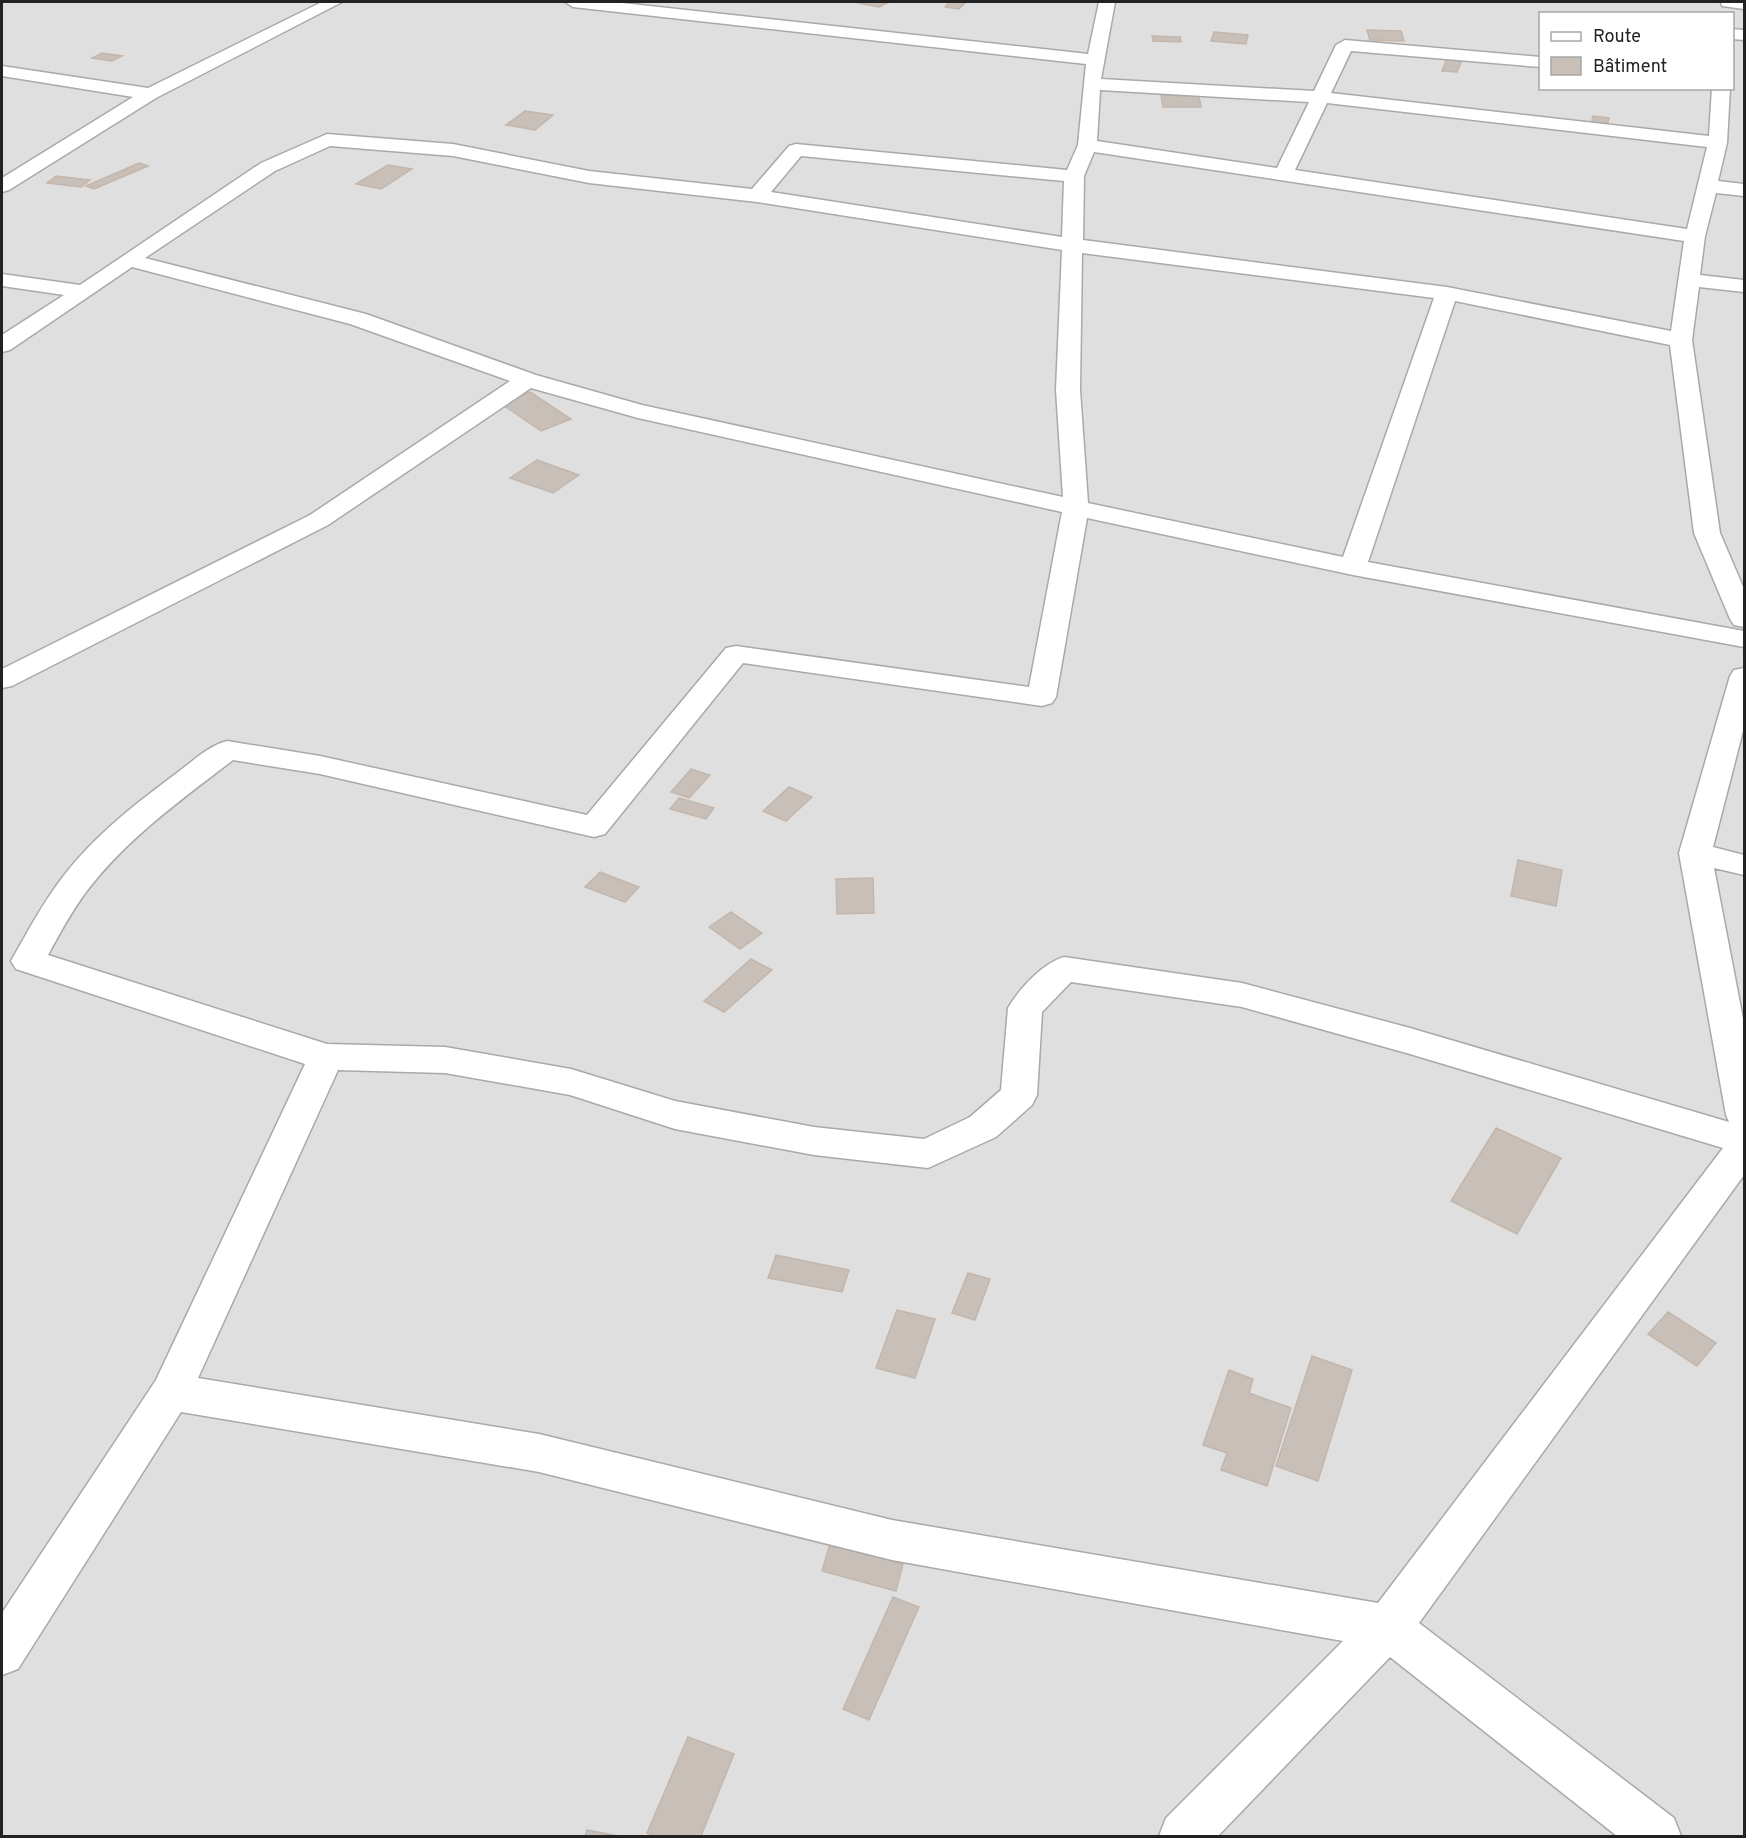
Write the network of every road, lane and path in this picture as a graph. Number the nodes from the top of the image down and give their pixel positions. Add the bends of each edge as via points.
1 (334, 2) edge
2 (573, 2) edge
3 (1107, 2) edge
4 (763, 8) dead end
5 (747, 21) junction
6 (1539, 62) edge
7 (2, 71) edge
8 (1094, 72) junction
9 (150, 94) junction
10 (1321, 97) junction
11 (1726, 98) edge
12 (1718, 144) junction
13 (1087, 145) junction
14 (1284, 174) junction
15 (1074, 176) junction
16 (2, 186) edge
17 (1708, 186) junction
18 (1744, 190) edge
19 (757, 196) junction
20 (1695, 236) junction
21 (1072, 245) junction
22 (128, 260) junction
23 (2, 279) edge
24 (1691, 280) junction
25 (1744, 286) edge
26 (84, 292) junction
27 (1448, 293) junction
28 (1681, 340) junction
29 (2, 345) edge
30 (528, 380) junction
31 (1076, 506) junction
32 (1353, 567) junction
33 (1744, 618) edge
34 (1744, 639) edge
35 (1744, 676) edge
36 (2, 680) edge
37 (1695, 853) junction
38 (1744, 865) edge
39 (326, 1057) junction
40 (1744, 1115) edge
41 (1744, 1140) edge
42 (1744, 1148) edge
43 (171, 1392) junction
44 (1388, 1627) junction
45 (2, 1653) edge
46 (1184, 1836) edge
47 (1656, 1836) edge

1 - 9 street
2 - 5 street
3 - 8 street
4 - 5 street
5 - 8 street
6 - 10 street via 1345,45
7 - 9 street
8 - 10 street
8 - 13 street
9 - 16 street
10 - 12 street
10 - 14 street
11 - 12 street
12 - 17 street
13 - 14 street
13 - 15 street
14 - 20 street
15 - 19 street via 796,150
15 - 21 street
17 - 18 street
17 - 20 street
19 - 21 street
19 - 22 street via 589,177 453,150 327,141 268,167
20 - 24 street
21 - 27 street
21 - 31 street via 1068,390
22 - 26 street
22 - 30 street via 358,319
23 - 26 street
24 - 25 street
24 - 28 street
26 - 29 street
27 - 28 street
27 - 32 street
28 - 33 street via 1707,534
30 - 31 street via 638,411
30 - 36 street via 319,520
31 - 32 street
31 - 39 street via 1042,697 736,654 594,827 320,765 227,750 141,815 97,858 56,909 28,961
32 - 34 street
35 - 37 street
37 - 38 street
37 - 40 street
39 - 41 street via 445,1060 571,1082 675,1115 814,1141 928,1154 983,1127 1019,1095 1025,1008 1064,969 1242,994
39 - 43 street
42 - 44 street
43 - 44 street via 539,1453 892,1540
43 - 45 street
44 - 46 street
44 - 47 street

